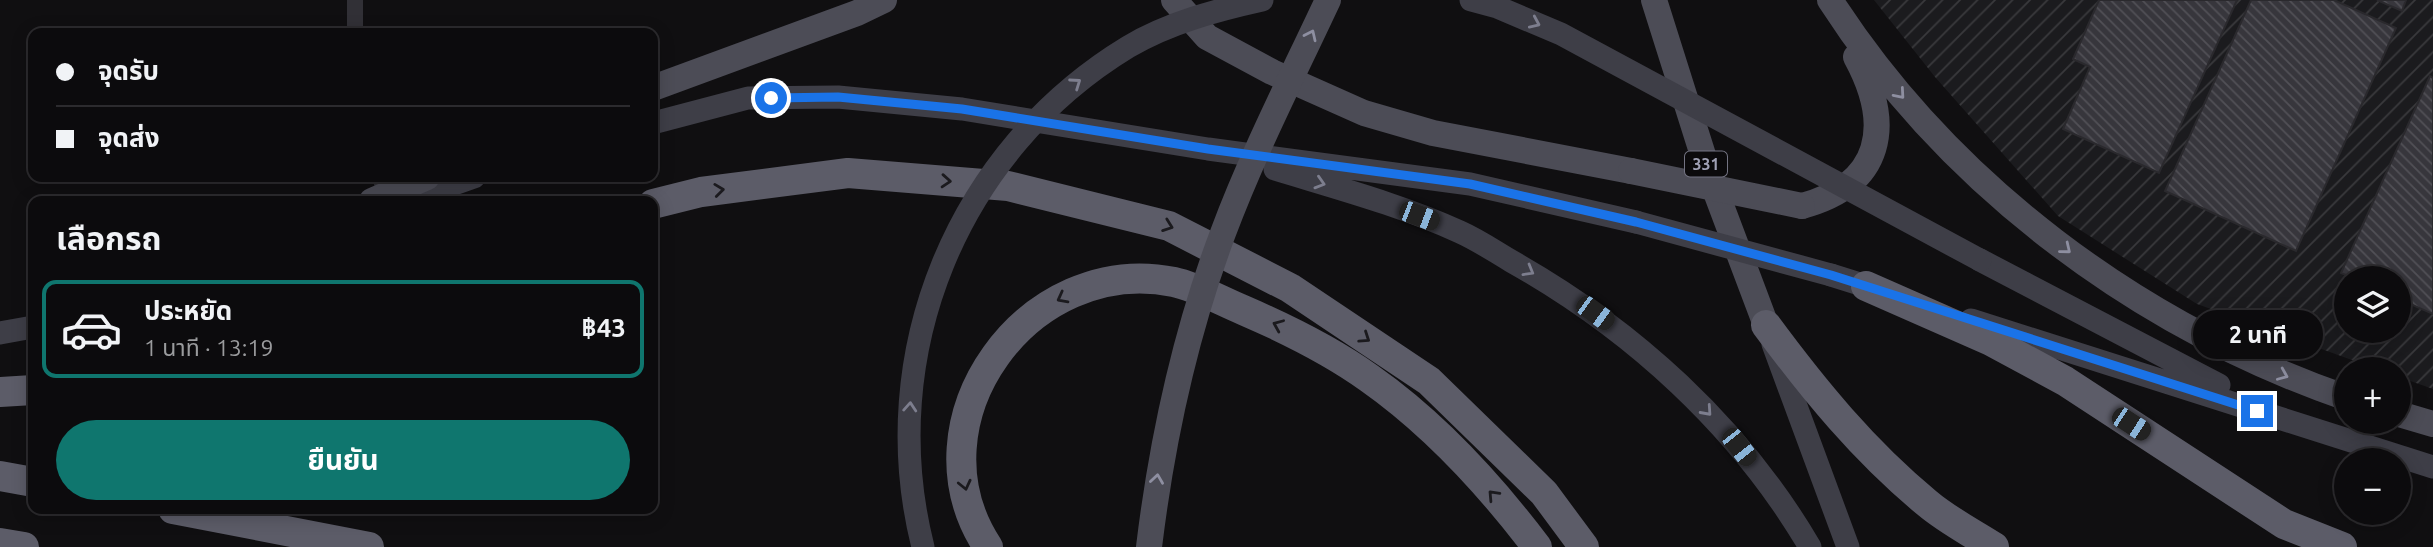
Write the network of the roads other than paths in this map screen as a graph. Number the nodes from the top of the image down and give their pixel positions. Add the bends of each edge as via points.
1 (355, 0) edge
2 (884, 0) edge
3 (1174, 0) edge
4 (1262, 0) edge
5 (1328, 0) edge
6 (1471, 0) edge
7 (1654, 0) edge
8 (1827, 0) edge
9 (355, 28) edge
10 (658, 86) edge
11 (658, 122) edge
12 (1208, 149) junction
13 (415, 182) edge
14 (448, 182) edge
15 (386, 194) edge
16 (658, 203) edge
17 (1866, 286) junction
18 (1766, 325) junction
19 (28, 328) edge
20 (0, 333) edge
21 (28, 390) edge
22 (0, 392) edge
23 (2334, 394) edge
24 (2411, 418) edge
25 (2433, 424) edge
26 (2336, 436) junction
27 (2433, 467) edge
28 (0, 476) edge
29 (28, 481) edge
30 (199, 514) edge
31 (0, 542) edge
32 (24, 547) edge
33 (369, 547) edge
34 (923, 547) edge
35 (988, 547) edge
36 (1149, 547) edge
37 (1537, 547) edge
38 (1584, 547) edge
39 (1810, 547) edge
40 (1847, 547) edge
41 (1994, 547) edge
42 (2342, 547) edge

1 - 9 street
2 - 10 main road
3 - 8 main road, bridge via 1207,37 1364,113 1433,133 1802,206 1827,199 1848,186 1865,166 1876,139 1877,110 1869,82
34 -> 4 main road, bridge via 913,507 908,441 912,381 922,322 938,270 966,213 1015,144 1064,91 1129,46 1213,11
36 -> 5 main road, bridge via 1163,440 1223,233
6 -> 26 main road, bridge via 1561,34 2192,374
7 - 18 main road, 331 via 1692,122
8 -> 23 main road via 1944,144 2082,262 2218,346
11 - 12 main road via 748,99 838,97 962,109
12 - 17 main road, bridge via 1470,184 1636,222
12 -> 39 main road via 1377,200 1461,233 1564,291 1611,324 1699,402 1776,495
13 - 15 main road
14 - 15 main road
16 -> 38 highway via 701,192 848,173 1008,186 1170,226 1290,288 1429,381 1544,493
17 - 26 main road
17 - 42 highway via 1991,341 2065,381 2284,524
18 - 40 main road
18 - 41 highway via 1863,446 1929,505
19 - 20 main road
21 - 22 highway
24 - 25 main road
26 - 27 main road
28 - 29 highway
30 - 33 highway
31 - 32 highway
37 -> 35 highway via 1437,435 1370,378 1294,332 1174,282 1119,280 1066,294 1019,325 985,369 965,421 962,477 977,530

